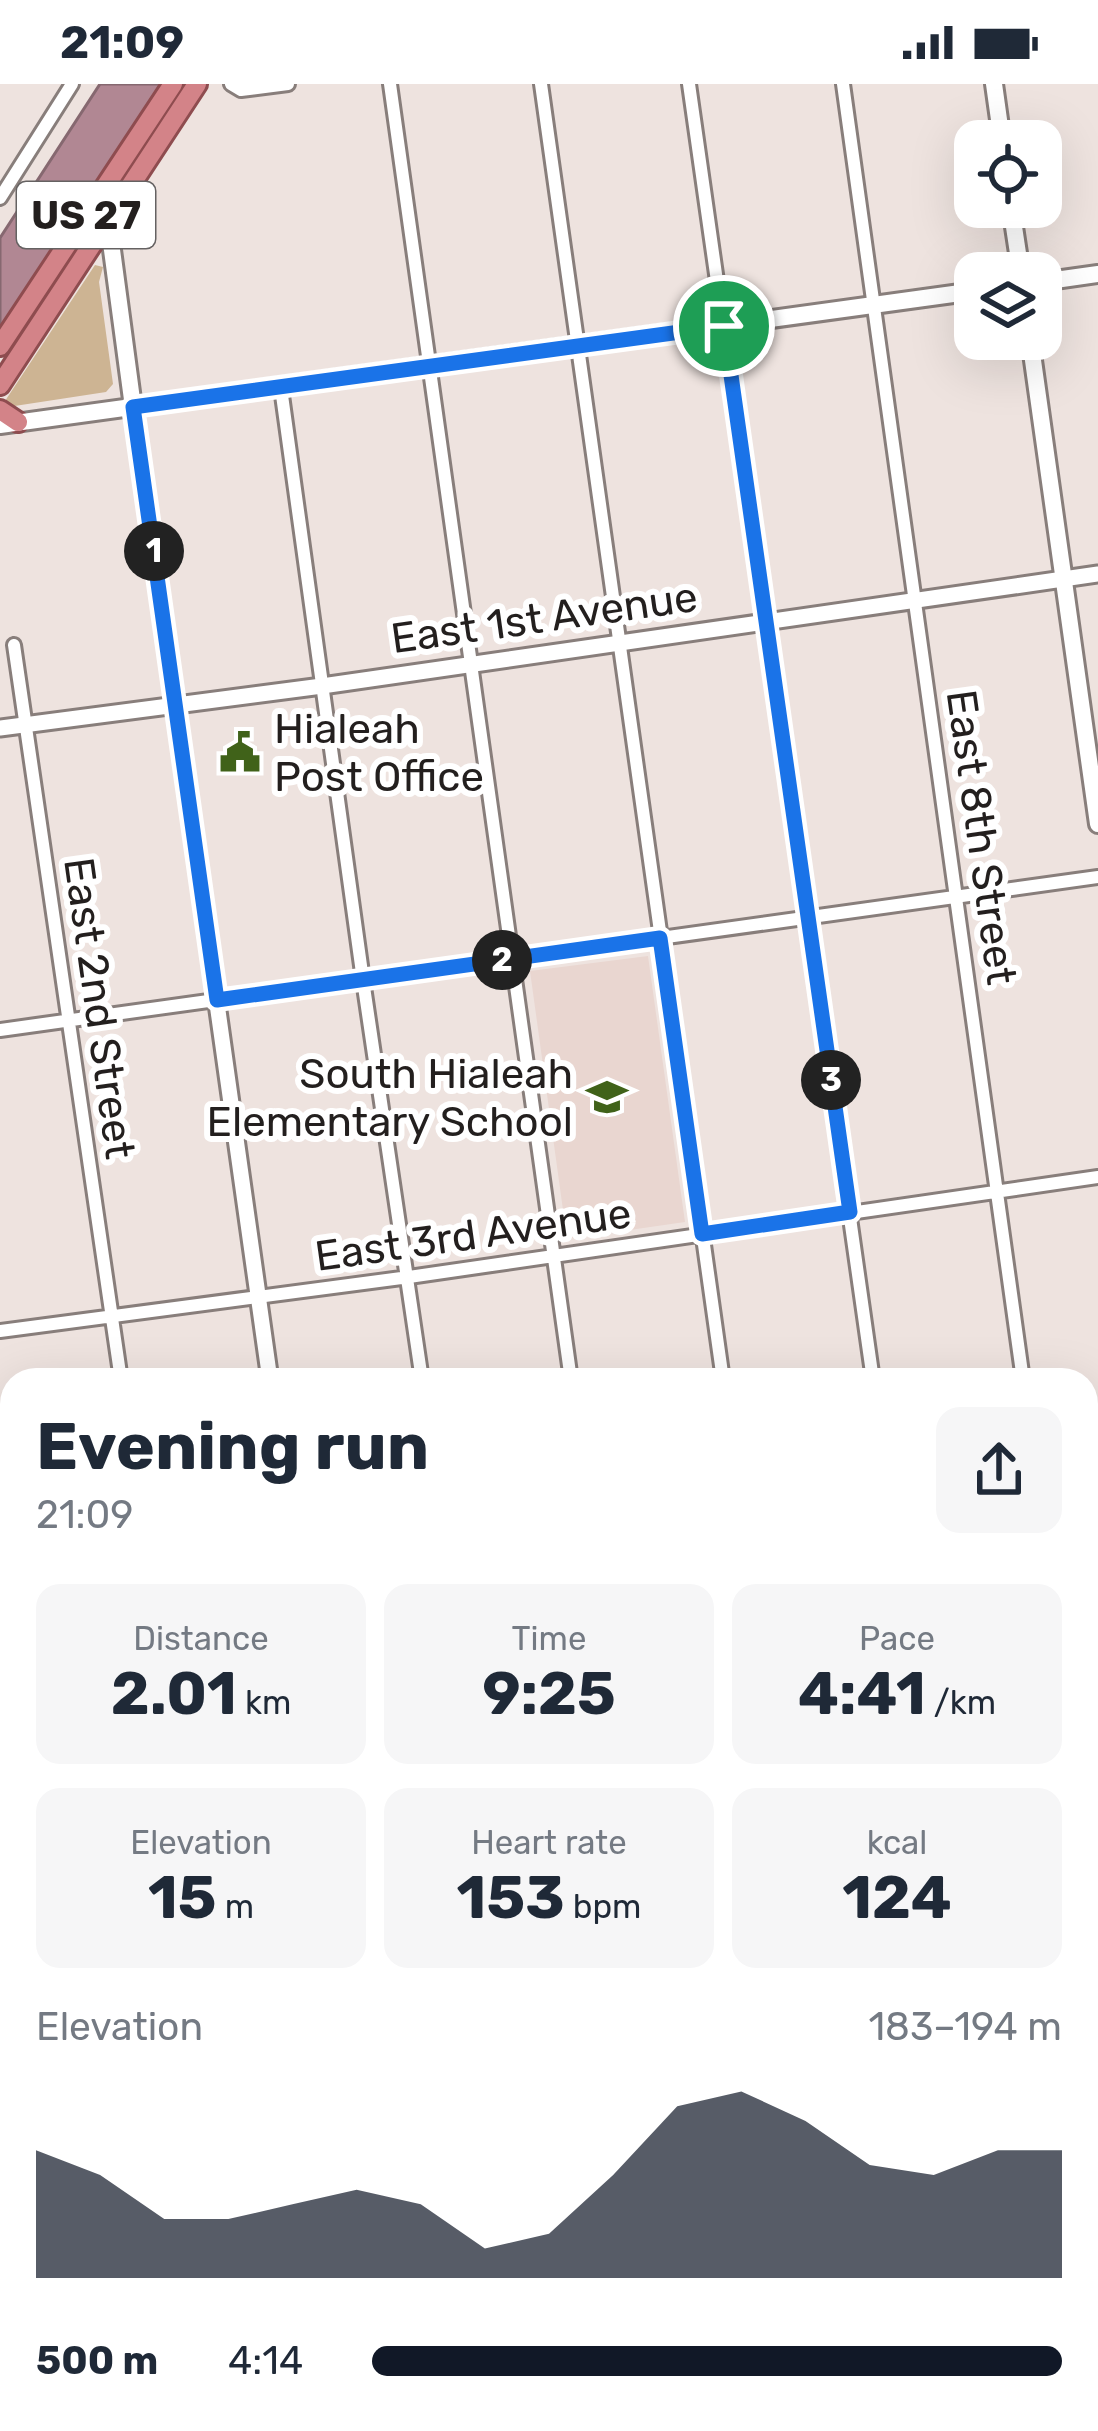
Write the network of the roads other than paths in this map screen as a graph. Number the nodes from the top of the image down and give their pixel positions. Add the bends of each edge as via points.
1 (72, 84) edge
2 (173, 84) edge
3 (197, 84) edge
4 (231, 84) edge
5 (288, 84) edge
6 (390, 84) edge
7 (541, 84) edge
8 (688, 84) edge
9 (842, 84) edge
10 (994, 84) edge
11 (162, 101) junction
12 (999, 120) edge
13 (0, 199) edge
14 (108, 220) junction
15 (1098, 274) edge
16 (1062, 279) edge
17 (954, 294) edge
18 (873, 304) junction
19 (724, 326) junction
20 (0, 346) edge
21 (577, 346) junction
22 (1033, 360) edge
23 (430, 367) junction
24 (0, 385) edge
25 (281, 388) junction
26 (133, 407) junction
27 (0, 410) edge
28 (9, 423) edge
29 (1098, 574) edge
30 (1064, 579) junction
31 (915, 602) junction
32 (767, 622) junction
33 (620, 643) junction
34 (14, 645) dead end
35 (472, 664) junction
36 (322, 686) junction
37 (176, 703) junction
38 (26, 724) junction
39 (0, 728) edge
40 (1098, 824) edge
41 (1098, 877) edge
42 (957, 897) junction
43 (808, 918) junction
44 (660, 938) junction
45 (514, 958) junction
46 (363, 980) junction
47 (217, 1000) junction
48 (69, 1021) junction
49 (0, 1030) edge
50 (1098, 1178) edge
51 (997, 1191) junction
52 (850, 1212) junction
53 (702, 1234) junction
54 (554, 1256) junction
55 (409, 1277) junction
56 (260, 1297) junction
57 (112, 1314) junction
58 (0, 1331) edge
59 (119, 1368) edge
60 (269, 1368) edge
61 (420, 1368) edge
62 (569, 1368) edge
63 (721, 1368) edge
64 (871, 1368) edge
65 (1021, 1368) edge

1 - 13 street
2 - 11 highway, US 27
3 - 14 highway, US 27
4 - 5 street via 241,91
6 - 23 street
7 - 21 street
8 - 19 street
9 - 18 street, East 8th Street
10 - 12 main road
11 - 14 highway via 157,128 111,197
11 - 20 highway, US 27
14 - 24 highway, US 27
14 - 26 main road
15 - 16 main road
17 - 18 main road
18 - 19 main road
18 - 31 street, East 8th Street
19 - 21 main road
19 - 32 street
21 - 23 main road
21 - 33 street
22 - 30 main road
23 - 25 main road
23 - 35 street
25 - 26 main road
25 - 36 street
26 - 28 main road
26 - 37 street
27 - 28 highway
29 - 30 street, East 1st Avenue
30 - 31 street, East 1st Avenue
30 - 40 main road
31 - 32 street, East 1st Avenue
31 - 42 street, East 8th Street
32 - 33 street, East 1st Avenue
32 - 43 street
33 - 35 street, East 1st Avenue
33 - 44 street
34 - 38 street, East 2nd Street
35 - 36 street, East 1st Avenue
35 - 45 street
36 - 37 street, East 1st Avenue
36 - 46 street
37 - 38 street, East 1st Avenue
37 - 47 street
38 - 39 street, East 1st Avenue
38 - 48 street, East 2nd Street
41 - 42 street
42 - 43 street
42 - 51 street, East 8th Street
43 - 44 street
43 - 52 street
44 - 45 street
44 - 53 street
45 - 46 street
45 - 54 street
46 - 47 street
46 - 55 street
47 - 48 street
47 - 56 street
48 - 49 street
48 - 57 street, East 2nd Street
50 - 51 street, East 3rd Avenue
51 - 52 street, East 3rd Avenue
51 - 65 street, East 8th Street
52 - 53 street, East 3rd Avenue
52 - 64 street
53 - 54 street, East 3rd Avenue
53 - 63 street
54 - 55 street, East 3rd Avenue
54 - 62 street
55 - 56 street, East 3rd Avenue
55 - 61 street
56 - 57 street, East 3rd Avenue
56 - 60 street
57 - 58 street, East 3rd Avenue
57 - 59 street, East 2nd Street

